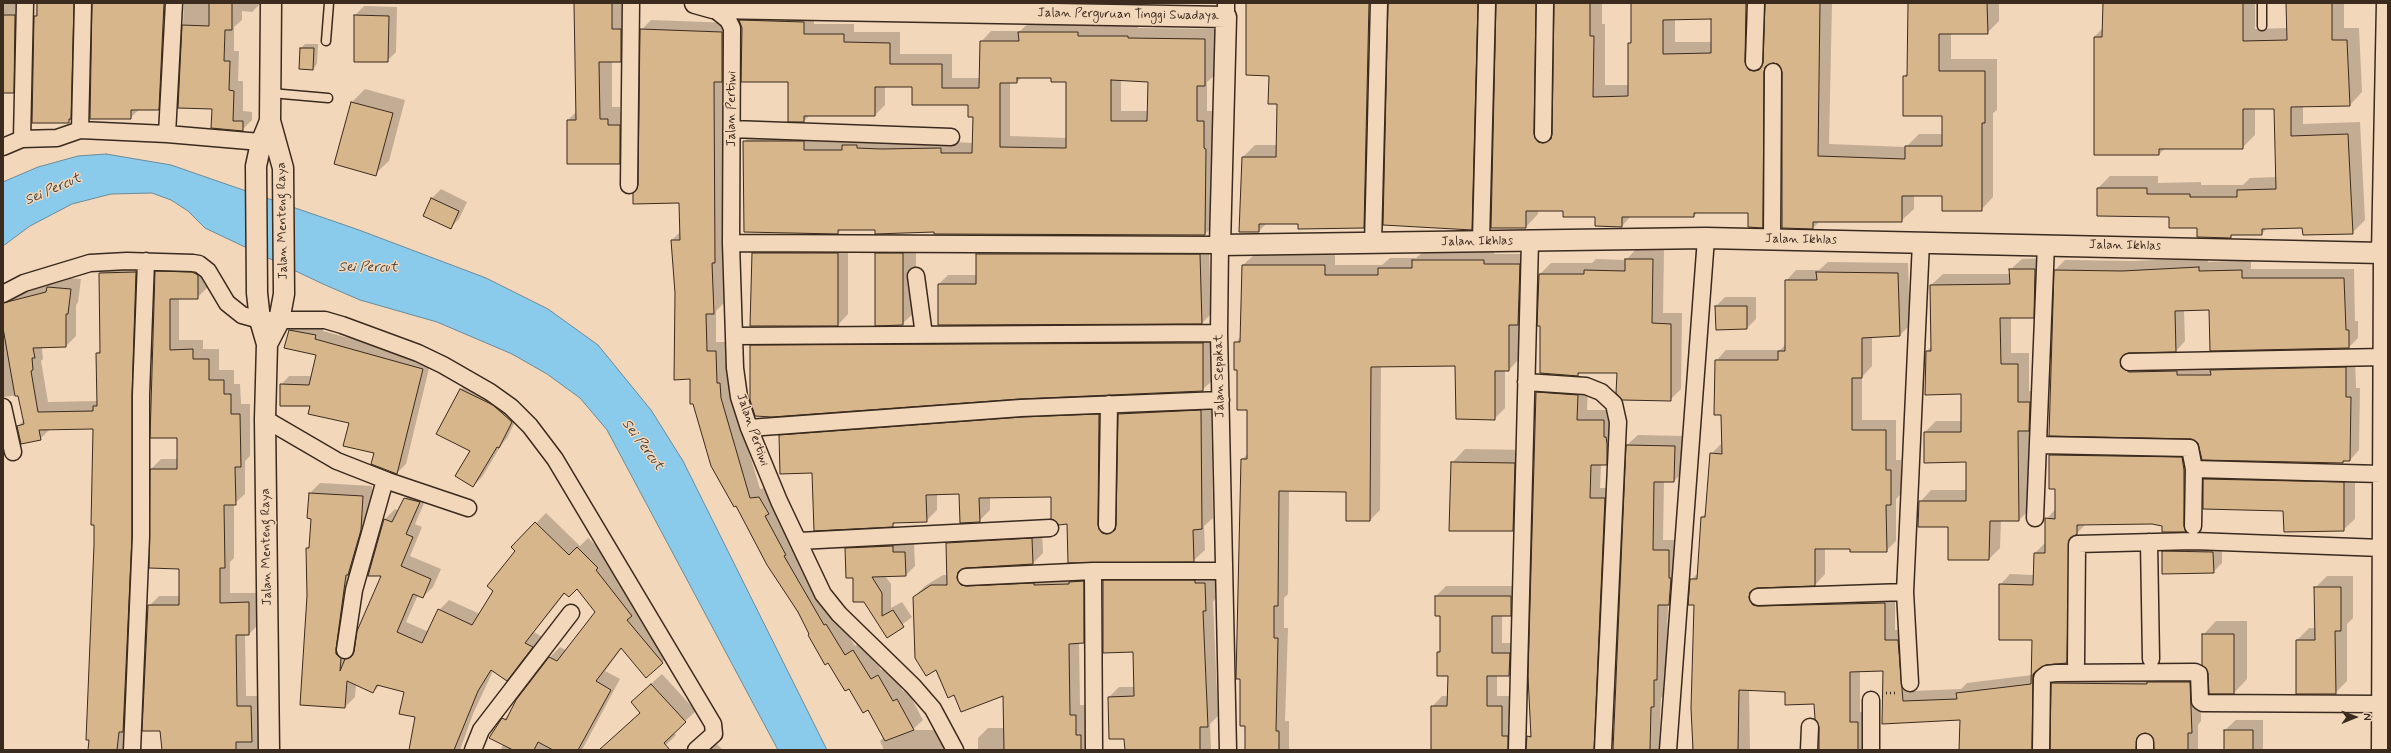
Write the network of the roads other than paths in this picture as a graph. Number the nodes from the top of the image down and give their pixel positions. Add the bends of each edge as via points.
1 (25, 3) edge
2 (83, 3) edge
3 (174, 3) edge
4 (271, 3) edge
5 (328, 3) edge
6 (631, 3) edge
7 (1379, 3) edge
8 (1487, 3) edge
9 (1545, 3) edge
10 (1756, 3) edge
11 (2262, 3) edge
12 (2387, 3) edge
13 (704, 6) edge
14 (1159, 10) edge
15 (1226, 10) edge
16 (2262, 26) dead end
17 (326, 41) dead end
18 (1754, 62) dead end
19 (1773, 72) dead end
20 (271, 93) junction
21 (328, 98) dead end
22 (732, 129) junction
23 (80, 130) junction
24 (167, 134) junction
25 (1543, 134) dead end
26 (952, 137) dead end
27 (22, 139) junction
28 (269, 143) junction
29 (3, 147) edge
30 (629, 185) dead end
31 (1706, 238) junction
32 (1772, 239) junction
33 (1481, 241) junction
34 (1530, 241) junction
35 (2384, 241) edge
36 (1921, 242) junction
37 (731, 243) junction
38 (1373, 244) junction
39 (2046, 244) junction
40 (1220, 245) junction
41 (146, 261) junction
42 (916, 276) dead end
43 (3, 294) edge
44 (269, 320) junction
45 (1220, 333) junction
46 (924, 335) junction
47 (734, 336) junction
48 (2383, 357) junction
49 (2129, 362) dead end
50 (1526, 382) junction
51 (1221, 400) junction
52 (1109, 404) junction
53 (3, 407) edge
54 (265, 419) junction
55 (749, 428) junction
56 (2038, 444) junction
57 (13, 452) dead end
58 (2194, 469) junction
59 (2381, 474) junction
60 (385, 480) junction
61 (468, 508) dead end
62 (2384, 510) edge
63 (2035, 518) dead end
64 (1107, 525) dead end
65 (2193, 526) dead end
66 (1050, 528) dead end
67 (799, 541) junction
68 (2149, 542) junction
69 (2382, 548) junction
70 (1093, 571) junction
71 (1224, 572) junction
72 (966, 577) dead end
73 (1905, 592) junction
74 (1758, 597) dead end
75 (571, 613) dead end
76 (345, 650) dead end
77 (2151, 659) dead end
78 (2076, 663) dead end
79 (1910, 683) road end
80 (1871, 700) road end
81 (2380, 704) junction
82 (1810, 727) dead end
83 (132, 750) edge
84 (269, 750) edge
85 (473, 750) edge
86 (696, 750) edge
87 (955, 750) edge
88 (1094, 750) edge
89 (1228, 750) edge
90 (1517, 750) edge
91 (1603, 750) edge
92 (1668, 750) edge
93 (1810, 750) edge
94 (1871, 750) edge
95 (2041, 750) edge
96 (2380, 750) edge

1 - 27 street
2 - 23 street
3 - 24 street
4 - 20 street, Jalan Menteng Raya
5 - 17 lane
6 - 30 street
7 - 38 street
8 - 33 street
9 - 25 street
10 - 18 street
11 - 16 lane
12 - 35 street
13 - 14 street, Jalan Perguruan Tinggi Swadaya
13 - 22 street, Jalan Pertiwi via 728,20 732,28
14 - 15 street, Jalan Perguruan Tinggi Swadaya
15 - 40 street, Jalan Sepakat
19 - 32 street
20 - 21 lane
20 - 28 street, Jalan Menteng Raya
22 - 26 street
22 - 37 street, Jalan Pertiwi
23 - 24 street
23 - 27 street via 57,138
24 - 28 street
27 - 29 street
28 - 44 street, Jalan Menteng Raya via 256,166 257,293
28 - 44 street, Jalan Menteng Raya via 284,168 284,294
31 - 32 street, Jalan Ikhlas
31 - 34 street, Jalan Ikhlas
31 - 92 street
32 - 36 street, Jalan Ikhlas
33 - 34 street, Jalan Ikhlas
33 - 38 street, Jalan Ikhlas
34 - 50 street
35 - 39 street, Jalan Ikhlas
35 - 48 street
36 - 39 street, Jalan Ikhlas
36 - 73 street
37 - 40 street
37 - 47 street, Jalan Pertiwi
38 - 40 street, Jalan Ikhlas
39 - 56 street
40 - 45 street, Jalan Sepakat
41 - 43 street via 90,263 24,282
41 - 44 street via 199,264 208,271 232,308 242,315
41 - 83 street via 141,395 141,536
42 - 46 street
44 - 54 street, Jalan Menteng Raya
44 - 86 street via 332,322 418,353 490,392 521,416 555,459 714,724 714,734
45 - 46 street
45 - 51 street, Jalan Sepakat
46 - 47 street
47 - 55 street, Jalan Pertiwi via 736,382
48 - 49 street
48 - 59 street
50 - 90 street
50 - 91 street via 1586,386 1601,392 1614,404 1618,422
51 - 52 street
51 - 71 street, Jalan Sepakat
52 - 55 street
52 - 64 street
53 - 57 street
54 - 60 street via 336,461
54 - 84 street, Jalan Menteng Raya
55 - 67 street, Jalan Pertiwi
56 - 58 street via 2188,447 2193,452
56 - 63 street
58 - 59 street
58 - 65 street
59 - 62 street
60 - 61 street
60 - 76 street via 354,590
62 - 69 street
66 - 67 street
67 - 87 street, Jalan Pertiwi via 823,594 839,614 933,709
68 - 69 street via 2194,541
68 - 77 street
68 - 78 street via 2076,545
69 - 81 street
70 - 71 street
70 - 72 street
70 - 88 street
71 - 89 street, Jalan Sepakat
73 - 74 street
73 - 79 street
75 - 85 street via 481,730
80 - 94 street
81 - 95 street via 2203,703 2200,701 2199,674 2196,672 2056,673 2042,678
81 - 96 street
82 - 93 street

